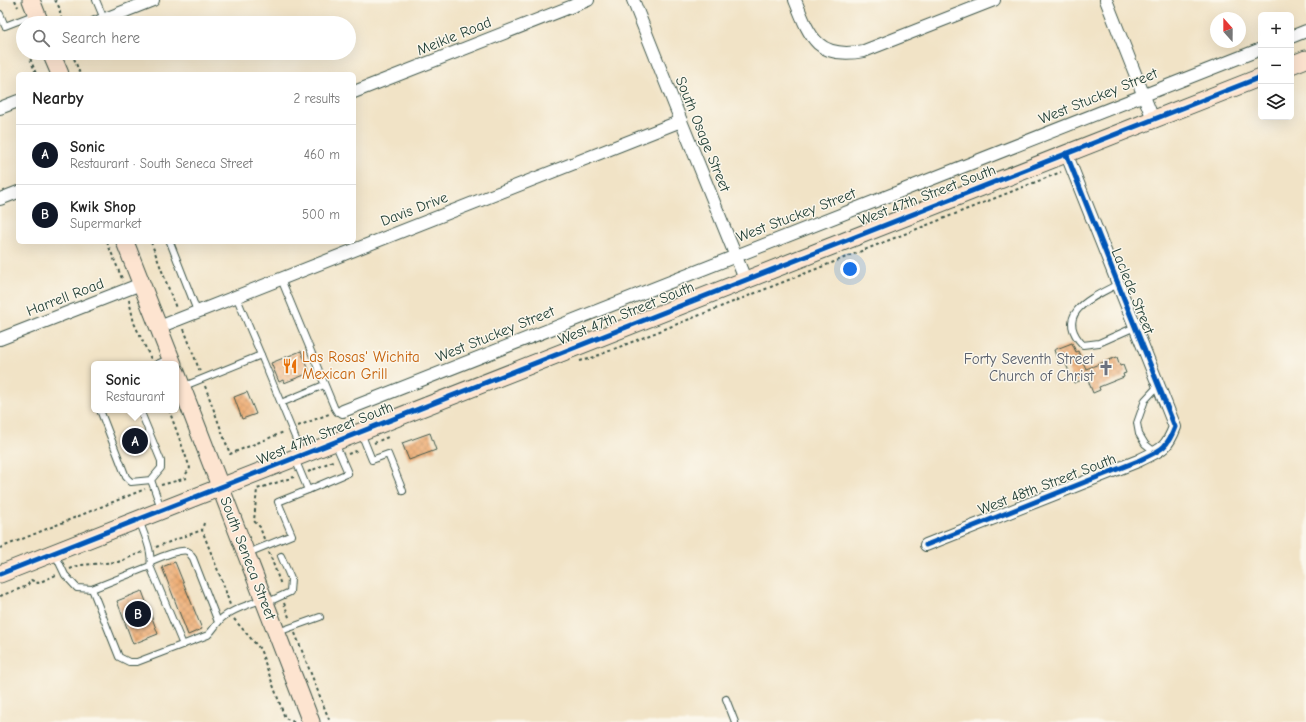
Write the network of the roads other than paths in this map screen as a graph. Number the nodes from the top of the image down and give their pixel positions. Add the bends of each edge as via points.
1 (96, 0) edge
2 (153, 0) edge
3 (588, 0) edge
4 (633, 0) edge
5 (795, 0) edge
6 (994, 0) edge
7 (1106, 0) edge
8 (0, 14) edge
9 (98, 16) edge
10 (112, 16) edge
11 (16, 21) edge
12 (1306, 31) edge
13 (1294, 36) edge
14 (1258, 50) edge
15 (1306, 59) edge
16 (55, 60) edge
17 (1294, 64) edge
18 (59, 72) edge
19 (1258, 78) edge
20 (356, 91) edge
21 (1144, 96) junction
22 (16, 102) edge
23 (0, 108) edge
24 (1153, 119) junction
25 (680, 122) junction
26 (1069, 160) junction
27 (16, 193) edge
28 (0, 199) edge
29 (126, 244) edge
30 (171, 244) edge
31 (736, 256) junction
32 (281, 278) junction
33 (745, 279) junction
34 (1118, 284) junction
35 (134, 287) junction
36 (236, 296) junction
37 (196, 311) junction
38 (159, 327) junction
39 (1135, 327) junction
40 (0, 339) edge
41 (261, 355) junction
42 (170, 361) edge
43 (179, 371) edge
44 (324, 385) junction
45 (179, 386) edge
46 (1158, 386) junction
47 (281, 402) junction
48 (343, 412) joint
49 (101, 413) edge
50 (141, 413) edge
51 (1172, 437) joint
52 (363, 439) junction
53 (335, 441) junction
54 (1155, 452) junction
55 (298, 456) junction
56 (151, 480) junction
57 (221, 487) junction
58 (308, 490) junction
59 (403, 491) dead end
60 (162, 510) junction
61 (138, 519) junction
62 (926, 545) dead end
63 (54, 552) junction
64 (246, 554) junction
65 (281, 556) dead end
66 (151, 564) junction
67 (0, 574) edge
68 (92, 588) junction
69 (264, 601) junction
70 (320, 617) dead end
71 (218, 622) junction
72 (276, 633) junction
73 (183, 644) junction
74 (726, 699) dead end
75 (311, 722) edge
76 (735, 722) edge

1 - 9 lane
2 - 10 street
3 - 20 street, Meikle Road
4 - 25 street, South Osage Street
5 - 6 street via 812,38 818,45 828,50 851,54
7 - 21 street
8 - 11 lane via 4,26
12 - 13 street
14 - 21 street, West Stuckey Street
15 - 17 street
16 - 18 street
19 - 24 street, West 47th Street South
21 - 24 street
21 - 31 street, West Stuckey Street
22 - 23 street
24 - 26 street, West 47th Street South
25 - 31 street, South Osage Street
25 - 32 street, Davis Drive
26 - 33 street, West 47th Street South
26 - 34 street, Laclede Street
27 - 28 street
29 - 35 street, South Seneca Street
30 - 37 lane
31 - 33 street, South Osage Street
31 - 48 street, West Stuckey Street
32 - 36 street, Davis Drive
32 - 44 lane
33 - 52 street, West 47th Street South
34 - 39 street, Laclede Street
34 - 39 lane via 1083,304 1073,315 1071,324 1077,339 1083,345 1099,343
35 - 38 street, South Seneca Street
35 - 40 street, Harrell Road
36 - 37 street, Davis Drive
36 - 41 lane
37 - 38 street, Davis Drive
38 - 42 street, South Seneca Street
39 - 46 street, Laclede Street
41 - 43 lane via 202,379
41 - 47 lane
44 - 47 lane
44 - 48 lane via 336,411
45 - 57 street, South Seneca Street
46 - 51 street, Laclede Street via 1175,427
46 - 54 lane via 1145,400 1137,423 1139,434 1145,444
47 - 55 lane
49 - 56 lane via 126,477 131,482
50 - 56 lane via 161,461 161,468
51 - 54 street, West 48th Street South via 1163,448
52 - 53 street, West 47th Street South
52 - 59 lane via 372,460 388,454
53 - 55 street, West 47th Street South
53 - 58 lane via 348,473
54 - 62 street, West 48th Street South
55 - 57 street, West 47th Street South
55 - 58 lane
56 - 60 lane
57 - 60 street, West 47th Street South
57 - 64 street, South Seneca Street
58 - 64 lane via 278,502 292,535
60 - 61 street, West 47th Street South
61 - 63 street, West 47th Street South
61 - 66 lane
63 - 67 street, West 47th Street South
63 - 68 lane via 63,572 77,588
64 - 69 street, South Seneca Street
65 - 69 lane via 291,579 290,592
66 - 68 lane
66 - 71 lane via 179,551 189,552
66 - 73 lane
68 - 73 lane via 118,657 137,662
69 - 71 lane via 232,612
69 - 72 street, South Seneca Street
70 - 72 lane
71 - 73 lane via 208,635
72 - 75 street, South Seneca Street
74 - 76 lane

